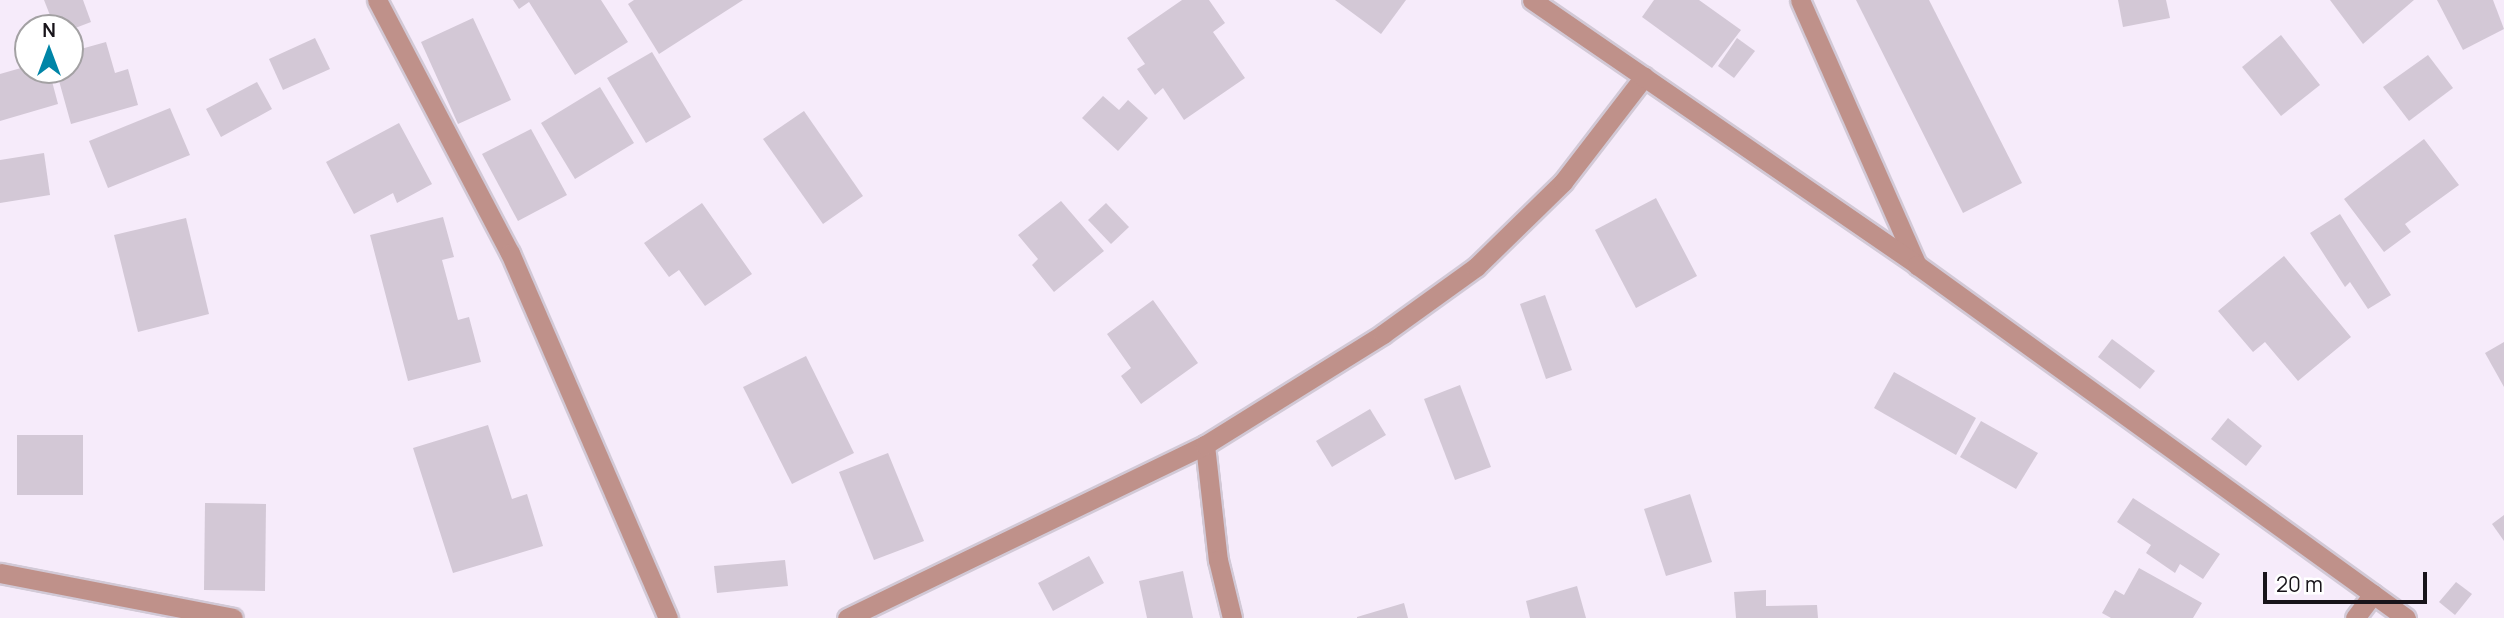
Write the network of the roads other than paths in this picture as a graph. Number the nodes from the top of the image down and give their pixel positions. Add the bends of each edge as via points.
1 (377, 0) edge
2 (1532, 0) edge
3 (1800, 0) edge
4 (1644, 77) junction
5 (1917, 265) junction
6 (1205, 445) junction
7 (0, 573) edge
8 (2373, 594) junction
9 (233, 618) edge
10 (668, 618) edge
11 (847, 618) edge
12 (1232, 618) edge
13 (2355, 618) edge
14 (2406, 618) edge

1 - 10 street via 510,253
2 - 4 street
3 - 5 street
4 - 5 street
4 - 6 street via 1563,181 1476,267 1383,334
5 - 8 street
6 - 11 street
6 - 12 street via 1218,560
7 - 9 street
8 - 13 street
8 - 14 street

